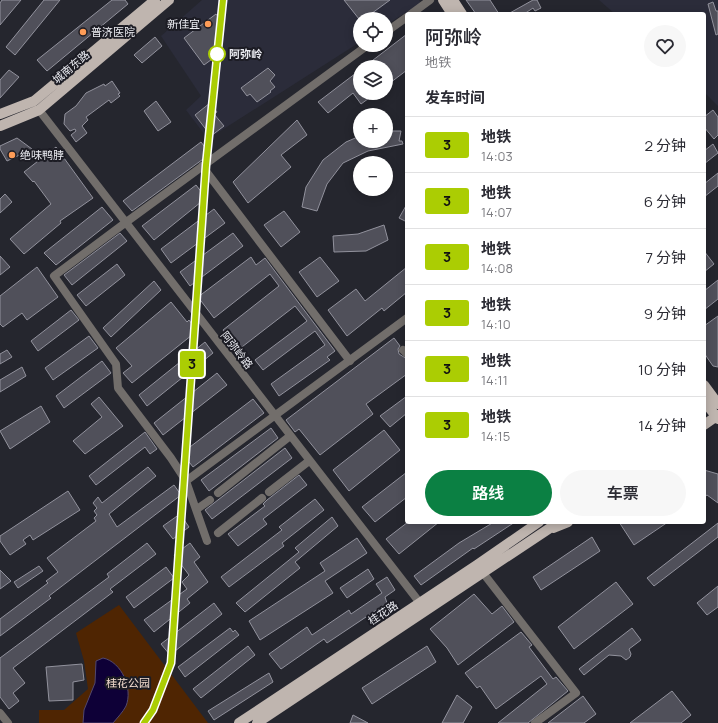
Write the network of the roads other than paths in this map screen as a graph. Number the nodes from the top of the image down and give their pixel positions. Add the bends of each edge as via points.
1 (155, 0) edge
2 (169, 0) edge
3 (430, 0) edge
4 (442, 0) edge
5 (453, 0) edge
6 (414, 12) edge
7 (451, 12) edge
8 (461, 12) edge
9 (405, 18) edge
10 (393, 27) edge
11 (358, 52) edge
12 (39, 110) junction
13 (0, 114) edge
14 (0, 126) edge
15 (202, 166) junction
16 (125, 223) junction
17 (405, 320) edge
18 (350, 361) junction
19 (706, 390) edge
20 (711, 403) edge
21 (718, 415) edge
22 (275, 416) junction
23 (718, 419) edge
24 (718, 422) edge
25 (706, 424) edge
26 (706, 431) edge
27 (290, 436) junction
28 (309, 460) junction
29 (186, 481) junction
30 (269, 492) dead end
31 (218, 493) dead end
32 (262, 498) dead end
33 (210, 500) dead end
34 (197, 510) junction
35 (536, 524) edge
36 (556, 524) edge
37 (562, 524) edge
38 (546, 530) junction
39 (218, 533) dead end
40 (207, 541) dead end
41 (480, 569) junction
42 (420, 603) junction
43 (0, 714) edge
44 (8, 723) edge
45 (239, 723) edge
46 (257, 723) edge
47 (535, 723) edge

1 - 13 main road, 城南东路 via 34,102
2 - 12 main road, 城南东路
3 - 6 street
4 - 7 main road
5 - 8 main road
9 - 10 street
11 - 15 street
12 - 14 main road, 城南东路
12 - 16 street, 阿弥岭路
15 - 16 street
15 - 18 street
16 - 22 street, 阿弥岭路
16 - 29 street via 54,276 116,364 118,388
17 - 18 street
18 - 22 street
19 - 20 main road
20 - 23 main road
21 - 25 main road
22 - 27 street, 阿弥岭路
22 - 29 street
24 - 26 main road
27 - 28 street, 阿弥岭路
27 - 31 street
28 - 30 street
28 - 42 street, 阿弥岭路
29 - 34 street
32 - 39 street
33 - 34 street
34 - 40 street
35 - 41 main road, 桂花路
36 - 38 main road
37 - 38 main road
38 - 41 main road, 桂花路
41 - 42 main road, 桂花路
41 - 46 main road, 桂花路
41 - 47 street via 576,693
42 - 45 main road, 桂花路
43 - 44 street

